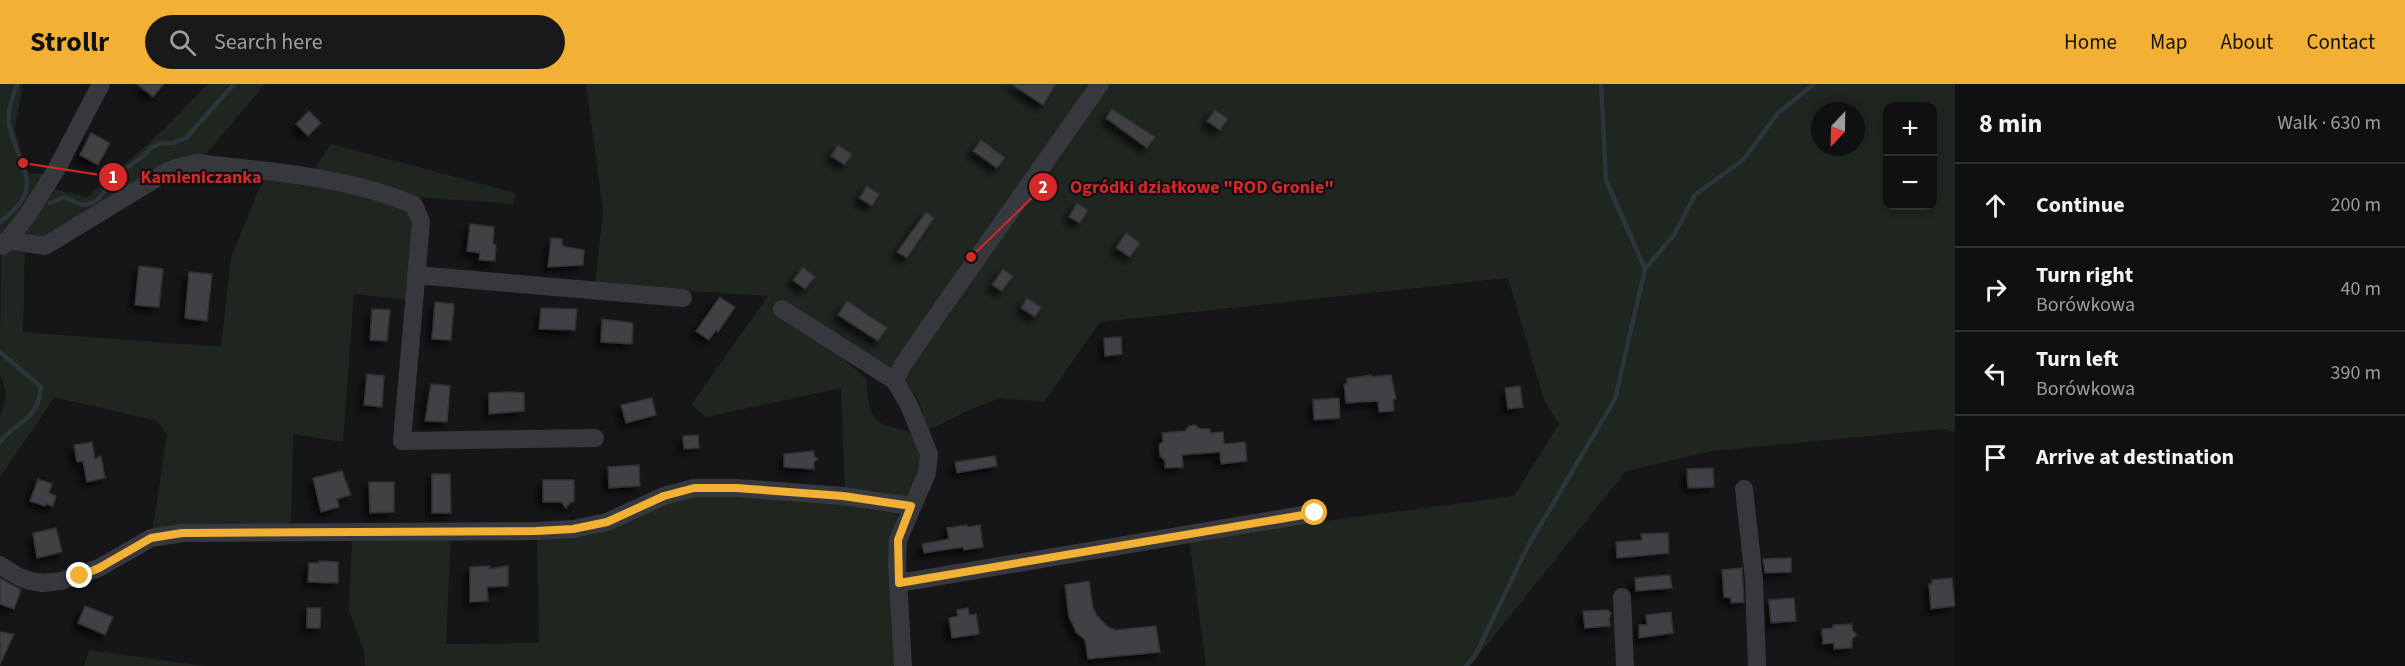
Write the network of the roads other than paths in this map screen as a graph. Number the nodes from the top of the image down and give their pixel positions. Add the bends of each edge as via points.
1 (100, 84) edge
2 (1100, 84) edge
3 (3, 245) edge
4 (416, 275) junction
5 (683, 298) dead end
6 (782, 309) dead end
7 (895, 381) junction
8 (595, 438) dead end
9 (1744, 489) dead end
10 (911, 506) junction
11 (1315, 513) dead end
12 (0, 565) edge
13 (899, 583) junction
14 (1622, 597) dead end
15 (903, 666) edge
16 (1624, 666) edge
17 (1757, 666) edge

1 - 3 street via 56,170
2 - 7 street
3 - 4 street via 45,246 168,171 197,163 305,176 395,196 414,205 422,222
4 - 5 street
4 - 8 street via 402,441
6 - 7 street
7 - 10 street via 929,454 927,473
9 - 17 street via 1754,579
10 - 12 street via 843,496 694,488 664,496 607,522 573,529 182,533 151,538 99,568 43,583 19,577
10 - 13 street via 898,540
11 - 13 street
13 - 15 street
14 - 16 street

